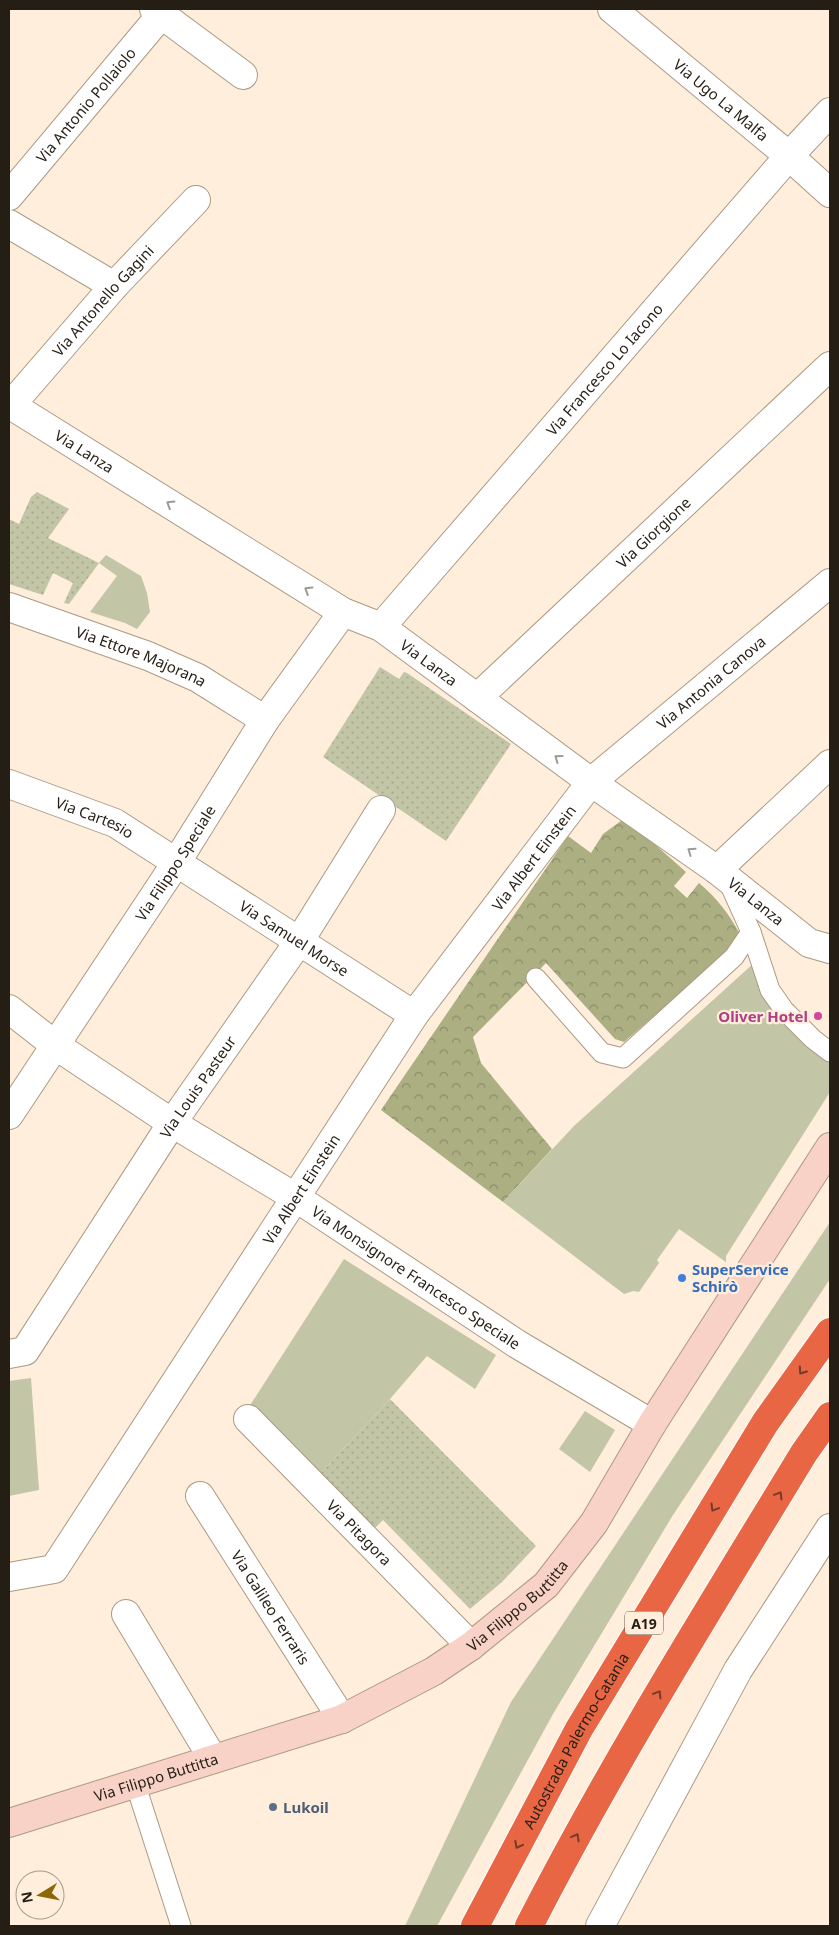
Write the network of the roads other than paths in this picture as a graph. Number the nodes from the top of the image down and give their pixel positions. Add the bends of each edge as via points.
1 (612, 9) edge
2 (158, 12) edge
3 (243, 75) dead end
4 (830, 112) edge
5 (789, 156) junction
6 (830, 193) edge
7 (9, 196) edge
8 (196, 200) dead end
9 (9, 224) edge
10 (114, 286) junction
11 (830, 366) edge
12 (10, 404) edge
13 (830, 583) edge
14 (9, 607) edge
15 (343, 612) junction
16 (381, 627) junction
17 (477, 698) junction
18 (265, 720) junction
19 (830, 764) edge
20 (591, 782) junction
21 (9, 784) edge
22 (381, 810) dead end
23 (176, 863) junction
24 (722, 873) junction
25 (751, 932) junction
26 (300, 940) junction
27 (830, 949) edge
28 (536, 978) dead end
29 (9, 1009) edge
30 (414, 1015) junction
31 (55, 1045) junction
32 (830, 1052) edge
33 (9, 1115) edge
34 (172, 1123) junction
35 (830, 1147) edge
36 (295, 1197) junction
37 (830, 1332) edge
38 (9, 1354) edge
39 (830, 1416) edge
40 (248, 1419) dead end
41 (652, 1424) junction
42 (200, 1496) dead end
43 (830, 1528) edge
44 (9, 1577) edge
45 (126, 1614) dead end
46 (471, 1646) junction
47 (342, 1719) junction
48 (213, 1759) junction
49 (135, 1784) junction
50 (9, 1823) edge
51 (181, 1926) edge
52 (475, 1926) edge
53 (529, 1926) edge
54 (600, 1926) edge

1 - 5 street, Via Ugo La Malfa
2 - 3 street
2 - 7 street, Via Antonio Pollaiolo
4 - 5 street, Via Francesco Lo Iacono
5 - 6 street, Via Ugo La Malfa
5 - 16 street, Via Francesco Lo Iacono
8 - 10 street, Via Antonello Gagini
9 - 10 street
10 - 12 street, Via Antonello Gagini
11 - 17 street, Via Giorgione
15 -> 12 street, Via Lanza
13 - 20 street, Via Antonia Canova
14 - 18 street, Via Ettore Majorana via 157,659 198,678
15 - 16 street, Via Lanza
15 - 18 street, Via Filippo Speciale
16 - 17 street, Via Lanza
20 -> 17 street, Via Lanza
18 - 23 street, Via Filippo Speciale
19 - 24 street
24 -> 20 street, Via Lanza
20 - 30 street, Via Albert Einstein
21 - 23 street, Via Cartesio via 115,822
22 - 26 street, Via Louis Pasteur
23 - 26 street, Via Samuel Morse
23 - 31 street, Via Filippo Speciale
24 - 25 lane
24 - 27 street, Via Lanza via 809,943
25 - 28 lane via 734,957 623,1058 602,1054
25 - 32 lane via 770,990 784,1010
26 - 30 street, Via Samuel Morse
26 - 34 street, Via Louis Pasteur
29 - 31 street, Via Monsignore Francesco Speciale
30 - 36 street, Via Albert Einstein
31 - 33 street, Via Filippo Speciale
31 - 34 street, Via Monsignore Francesco Speciale
34 - 36 street, Via Monsignore Francesco Speciale
34 - 38 street, Via Louis Pasteur via 25,1351
35 - 41 main road, Via Filippo Buttitta
36 - 41 street, Via Monsignore Francesco Speciale via 517,1344
36 - 44 street, Via Albert Einstein via 54,1569
37 -> 52 highway, Autostrada Palermo-Catania / A19 via 765,1423 579,1729
53 -> 39 highway via 633,1735 804,1453
40 - 46 street, Via Pitagora
41 - 46 main road, Via Filippo Buttitta via 594,1523 546,1585
42 - 47 street, Via Galileo Ferraris
43 - 54 street via 738,1670
45 - 48 street
46 - 47 main road, Via Filippo Buttitta via 434,1671
47 - 48 main road, Via Filippo Buttitta
48 - 49 main road, Via Filippo Buttitta
49 - 50 main road, Via Filippo Buttitta
49 - 51 lane

